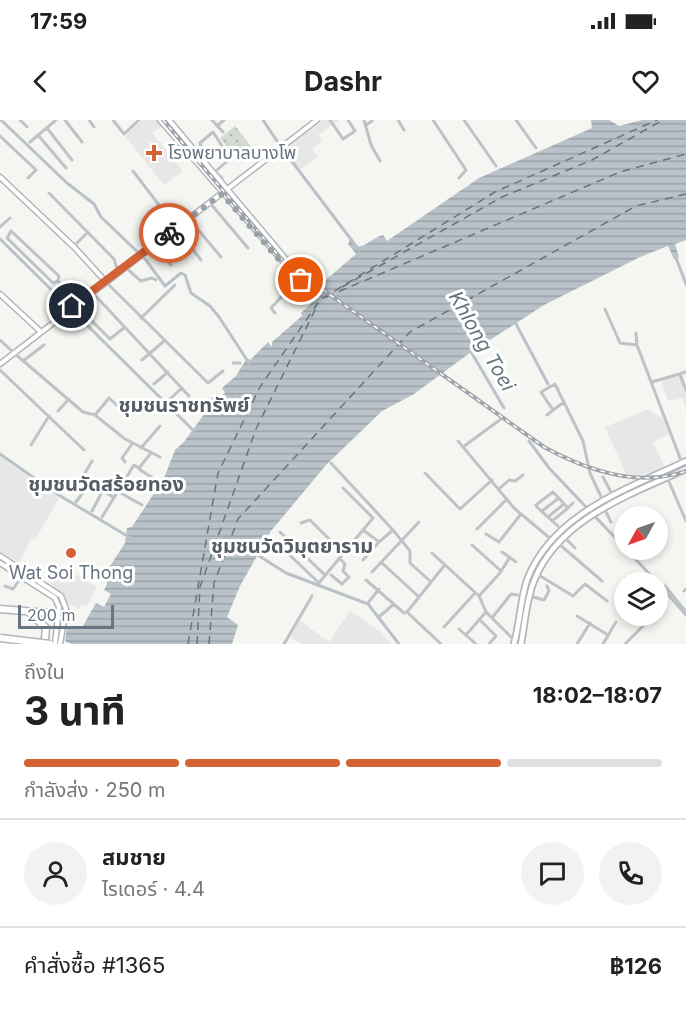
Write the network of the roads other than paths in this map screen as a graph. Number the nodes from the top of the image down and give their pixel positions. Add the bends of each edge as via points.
1 (20, 120) edge
2 (56, 120) edge
3 (65, 120) edge
4 (88, 120) edge
5 (113, 120) edge
6 (139, 120) edge
7 (160, 120) edge
8 (212, 120) edge
9 (224, 120) edge
10 (318, 120) edge
11 (330, 120) edge
12 (348, 120) edge
13 (364, 120) edge
14 (398, 120) edge
15 (433, 120) edge
16 (464, 120) edge
17 (516, 120) edge
18 (171, 121) edge
19 (372, 121) edge
20 (366, 125) junction
21 (217, 126) junction
22 (27, 127) dead end
23 (94, 127) dead end
24 (46, 128) junction
25 (404, 130) dead end
26 (223, 132) dead end
27 (38, 135) junction
28 (0, 136) edge
29 (30, 142) dead end
30 (82, 142) dead end
31 (201, 146) junction
32 (536, 148) dead end
33 (195, 151) junction
34 (233, 156) dead end
35 (72, 160) dead end
36 (380, 161) dead end
37 (495, 166) dead end
38 (66, 168) dead end
39 (133, 171) dead end
40 (215, 172) junction
41 (0, 177) edge
42 (28, 178) dead end
43 (222, 178) dead end
44 (459, 178) dead end
45 (227, 190) junction
46 (49, 193) dead end
47 (222, 194) junction
48 (210, 203) junction
49 (10, 218) dead end
50 (189, 219) junction
51 (0, 227) edge
52 (177, 228) junction
53 (88, 232) junction
54 (153, 245) junction
55 (74, 246) junction
56 (248, 248) dead end
57 (221, 257) dead end
58 (201, 260) dead end
59 (171, 265) dead end
60 (125, 267) junction
61 (118, 272) junction
62 (156, 280) dead end
63 (297, 280) junction
64 (58, 281) junction
65 (106, 282) junction
66 (176, 285) dead end
67 (92, 292) junction
68 (0, 294) edge
69 (77, 303) junction
70 (605, 309) dead end
71 (275, 313) dead end
72 (88, 317) dead end
73 (141, 318) junction
74 (125, 327) junction
75 (40, 331) junction
76 (636, 333) dead end
77 (0, 340) edge
78 (164, 341) junction
79 (44, 345) dead end
80 (637, 345) junction
81 (13, 352) junction
82 (150, 352) junction
83 (142, 360) dead end
84 (23, 361) junction
85 (233, 363) dead end
86 (240, 363) dead end
87 (0, 364) edge
88 (0, 369) edge
89 (223, 371) dead end
90 (168, 372) junction
91 (686, 372) edge
92 (680, 374) junction
93 (652, 382) junction
94 (154, 384) dead end
95 (182, 388) junction
96 (686, 390) edge
97 (189, 396) dead end
98 (69, 399) junction
99 (169, 400) dead end
100 (563, 403) junction
101 (120, 408) dead end
102 (553, 410) junction
103 (58, 411) dead end
104 (547, 415) dead end
105 (49, 416) junction
106 (95, 416) junction
107 (501, 419) dead end
108 (160, 426) dead end
109 (458, 441) dead end
110 (132, 443) junction
111 (31, 445) dead end
112 (463, 447) junction
113 (141, 448) junction
114 (84, 450) dead end
115 (151, 453) junction
116 (160, 457) dead end
117 (92, 461) dead end
118 (125, 462) dead end
119 (684, 462) edge
120 (331, 464) dead end
121 (139, 468) junction
122 (685, 469) edge
123 (425, 473) dead end
124 (523, 475) dead end
125 (603, 477) dead end
126 (667, 477) junction
127 (492, 480) junction
128 (90, 483) junction
129 (160, 483) dead end
130 (343, 488) dead end
131 (499, 489) junction
132 (103, 491) junction
133 (117, 492) junction
134 (613, 496) junction
135 (113, 497) junction
136 (558, 498) junction
137 (507, 499) junction
138 (603, 501) junction
139 (76, 502) dead end
140 (573, 502) dead end
141 (564, 504) junction
142 (142, 505) dead end
143 (568, 508) junction
144 (604, 508) junction
145 (92, 511) dead end
146 (542, 512) junction
147 (521, 514) junction
148 (587, 514) junction
149 (685, 514) edge
150 (102, 517) dead end
151 (548, 517) junction
152 (552, 521) junction
153 (686, 521) edge
154 (419, 522) dead end
155 (611, 522) dead end
156 (301, 523) dead end
157 (477, 529) dead end
158 (363, 530) junction
159 (393, 530) junction
160 (563, 530) junction
161 (280, 532) dead end
162 (486, 534) dead end
163 (564, 537) junction
164 (402, 540) junction
165 (552, 540) junction
166 (276, 542) dead end
167 (379, 542) junction
168 (558, 544) junction
169 (472, 545) dead end
170 (575, 548) dead end
171 (502, 552) dead end
172 (343, 553) junction
173 (432, 553) dead end
174 (2, 557) edge
175 (510, 557) junction
176 (339, 558) junction
177 (363, 560) dead end
178 (516, 562) dead end
179 (1, 563) edge
180 (382, 563) junction
181 (444, 566) junction
182 (501, 571) junction
183 (372, 572) dead end
184 (537, 574) junction
185 (325, 575) junction
186 (331, 575) dead end
187 (22, 576) junction
188 (366, 580) dead end
189 (430, 581) junction
190 (602, 581) dead end
191 (5, 586) dead end
192 (547, 586) dead end
193 (379, 589) junction
194 (668, 590) edge
195 (476, 593) junction
196 (312, 596) dead end
197 (418, 596) junction
198 (479, 596) junction
199 (523, 596) junction
200 (529, 596) junction
201 (607, 601) dead end
202 (368, 603) dead end
203 (394, 604) junction
204 (0, 609) edge
205 (29, 612) junction
206 (407, 612) junction
207 (486, 612) junction
208 (686, 612) edge
209 (380, 616) dead end
210 (578, 616) dead end
211 (492, 618) junction
212 (479, 619) junction
213 (60, 620) junction
214 (590, 623) junction
215 (614, 626) edge
216 (642, 626) edge
217 (444, 627) dead end
218 (459, 629) dead end
219 (503, 629) junction
220 (466, 635) junction
221 (609, 635) junction
222 (496, 636) junction
223 (0, 638) edge
224 (56, 642) edge
225 (515, 642) edge
226 (25, 644) edge
227 (40, 644) edge
228 (284, 644) edge
229 (441, 644) edge
230 (476, 644) edge
231 (489, 644) edge
232 (521, 644) edge
233 (577, 644) edge
234 (603, 644) edge
235 (626, 644) edge

1 - 22 street
2 - 24 street
3 - 30 street
4 - 23 street
5 - 6 street via 124,134
7 - 47 main road
8 - 21 street
9 - 21 street
10 - 45 main road
11 - 12 street via 344,139 355,131
13 - 20 street
14 - 25 street
15 - 44 street via 465,170
16 - 37 street
17 - 32 street
18 - 33 main road
19 - 20 street
20 - 36 street
21 - 26 street
24 - 27 street
24 - 35 street
27 - 29 street
27 - 38 street
28 - 42 street via 36,170
31 - 31 street via 212,159 224,149 213,132
31 - 33 street
33 - 40 main road
34 - 40 street
39 - 52 street
40 - 43 street
40 - 45 main road
41 - 55 main road
45 - 47 main road
45 - 63 main road via 300,276 301,280
46 - 53 street
47 - 48 main road
47 - 63 main road
48 - 50 main road
48 - 56 street
49 - 51 street
50 - 52 main road
50 - 57 street
52 - 54 main road
52 - 58 street
53 - 55 street
53 - 61 street via 114,259
54 - 59 street
54 - 60 main road
55 - 65 main road
60 - 61 main road
60 - 62 street via 140,281
61 - 65 main road
63 - 71 street via 271,308
64 - 64 street via 59,276 11,231 7,238 53,283
64 - 69 street
65 - 67 main road
65 - 73 street
66 - 73 street
67 - 69 main road
67 - 74 street
68 - 75 main road
69 - 75 main road
70 - 80 street via 620,343
72 - 74 street via 110,339
73 - 78 street
74 - 82 street
75 - 81 main road
76 - 80 street
77 - 81 street
78 - 82 street
78 - 89 street via 208,383
79 - 84 street
80 - 93 street
81 - 84 street
81 - 87 main road
82 - 83 street
82 - 90 street
84 - 98 street
85 - 86 street
88 - 105 street
90 - 94 street
90 - 95 street
91 - 92 street
92 - 93 street
92 - 96 street
93 - 119 street
95 - 97 street
95 - 99 street
98 - 103 street
98 - 106 street via 83,412
100 - 102 street
100 - 102 street via 555,384 541,392
100 - 138 street via 583,441 590,473
101 - 106 street via 109,398
102 - 104 street
105 - 111 street
105 - 114 street
106 - 110 street
107 - 112 street
108 - 113 street
109 - 112 street
110 - 113 street
110 - 118 street via 122,458
112 - 127 street
113 - 115 street
115 - 116 street
115 - 121 street
117 - 128 street via 82,478
119 - 122 main road
119 - 134 main road
120 - 159 street
121 - 129 street
121 - 133 street via 134,465
122 - 126 main road
123 - 127 street via 460,508
124 - 131 street
125 - 134 street
126 - 144 main road
126 - 149 street
127 - 131 street
128 - 132 street
128 - 139 street
130 - 158 street via 373,518
131 - 137 street
132 - 135 street
132 - 145 street
133 - 135 street
133 - 142 street
134 - 138 main road
135 - 150 street
136 - 141 street
136 - 146 street
136 - 146 street via 553,492 537,503
137 - 147 street
137 - 157 street
138 - 148 main road
140 - 143 street
141 - 143 street
141 - 151 street
143 - 152 street
144 - 148 main road
144 - 155 street
146 - 151 street
147 - 162 street via 499,542
147 - 165 street
148 - 160 main road
148 - 163 main road
149 - 153 street
151 - 152 street
152 - 160 street
154 - 164 street
156 - 172 street via 310,520
158 - 167 street
158 - 172 street
159 - 164 street
159 - 167 street
160 - 165 main road
161 - 185 street
163 - 168 main road
163 - 170 street
164 - 180 street
164 - 189 street via 410,552 410,563
165 - 199 main road via 531,572
166 - 185 street via 318,584
167 - 177 street
168 - 184 main road
168 - 190 street
169 - 182 street
171 - 175 street
172 - 176 street
173 - 181 street
174 - 179 main road
174 - 213 main road via 58,593 65,605
175 - 178 street
175 - 182 street
176 - 185 street
176 - 186 street via 349,577 342,584
179 - 187 main road
180 - 183 street
180 - 197 street
181 - 189 street
181 - 195 street
182 - 198 street
184 - 200 main road
184 - 201 street via 573,596 585,584
187 - 191 street via 13,589
187 - 213 main road via 55,598
188 - 193 street
189 - 197 street
192 - 200 street via 549,591 543,600
193 - 202 street
193 - 203 street
194 - 208 street
195 - 198 street
195 - 217 street
196 - 228 street
197 - 206 street
198 - 207 street
199 - 211 street via 511,594
199 - 225 main road
200 - 232 main road
203 - 206 street
203 - 209 street
204 - 205 highway
205 - 213 highway via 48,613
205 - 227 highway via 46,628
206 - 229 street
207 - 211 street
207 - 212 street
210 - 214 street
211 - 219 street
212 - 220 street
212 - 222 street
213 - 224 main road
214 - 221 street
214 - 233 street
215 - 221 street
216 - 235 street
218 - 220 street
219 - 222 street
219 - 225 street
220 - 230 street
221 - 234 street
222 - 231 street
223 - 224 highway, bridge
223 - 226 highway

